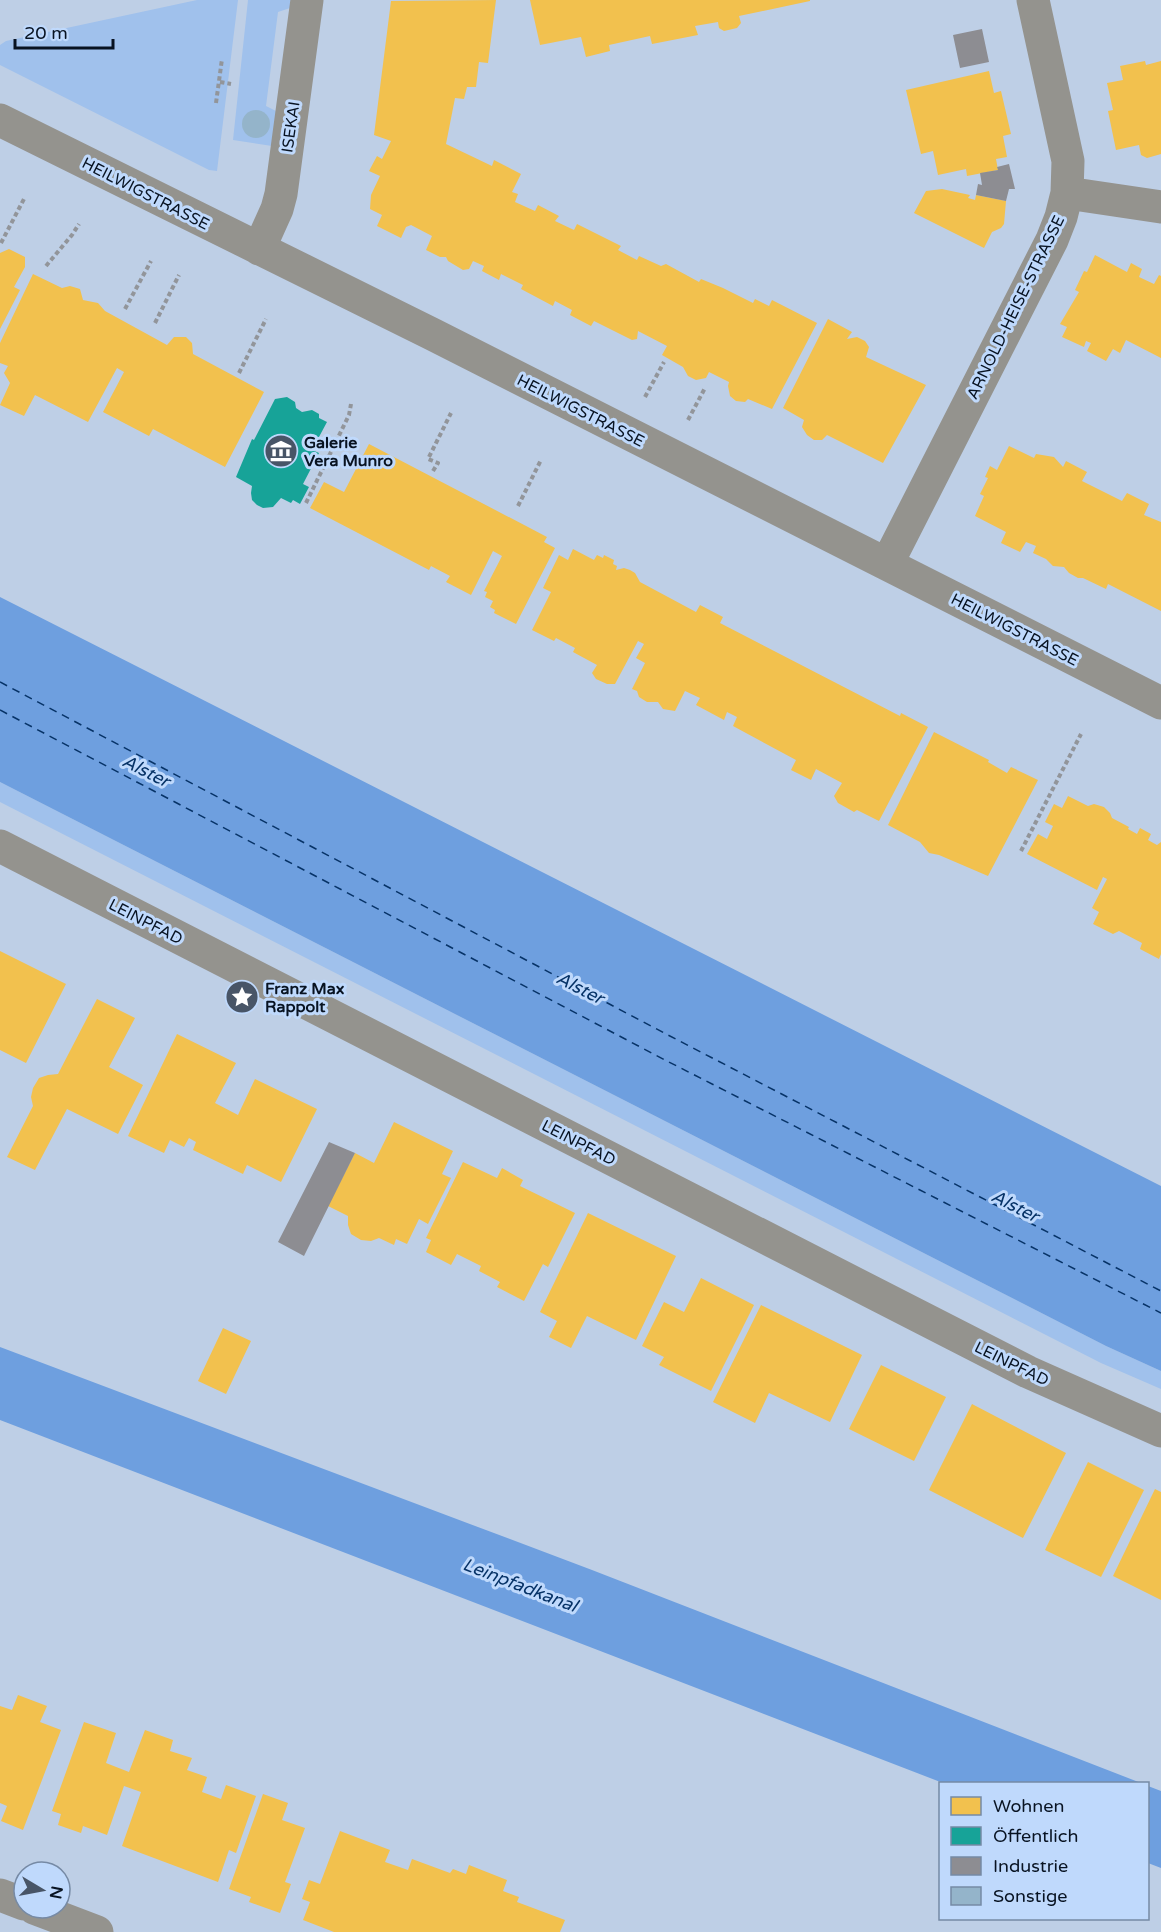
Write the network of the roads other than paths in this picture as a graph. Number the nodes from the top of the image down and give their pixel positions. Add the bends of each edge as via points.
1 (307, 0) edge
2 (1033, 0) edge
3 (0, 120) edge
4 (1067, 193) junction
5 (1161, 207) edge
6 (259, 249) junction
7 (887, 564) junction
8 (1161, 703) edge
9 (0, 846) edge
10 (1161, 1431) edge
11 (66, 1920) edge
12 (97, 1932) edge

1 - 6 street, ISEKAI via 281,194
2 - 4 street, ARNOLD-HEISE-STRASSE via 1068,161
3 - 6 street, HEILWIGSTRASSE
4 - 5 street
4 - 7 street, ARNOLD-HEISE-STRASSE via 1052,240
6 - 7 street, HEILWIGSTRASSE
7 - 8 street, HEILWIGSTRASSE
9 - 10 street, LEINPFAD via 1028,1372
11 - 12 street

